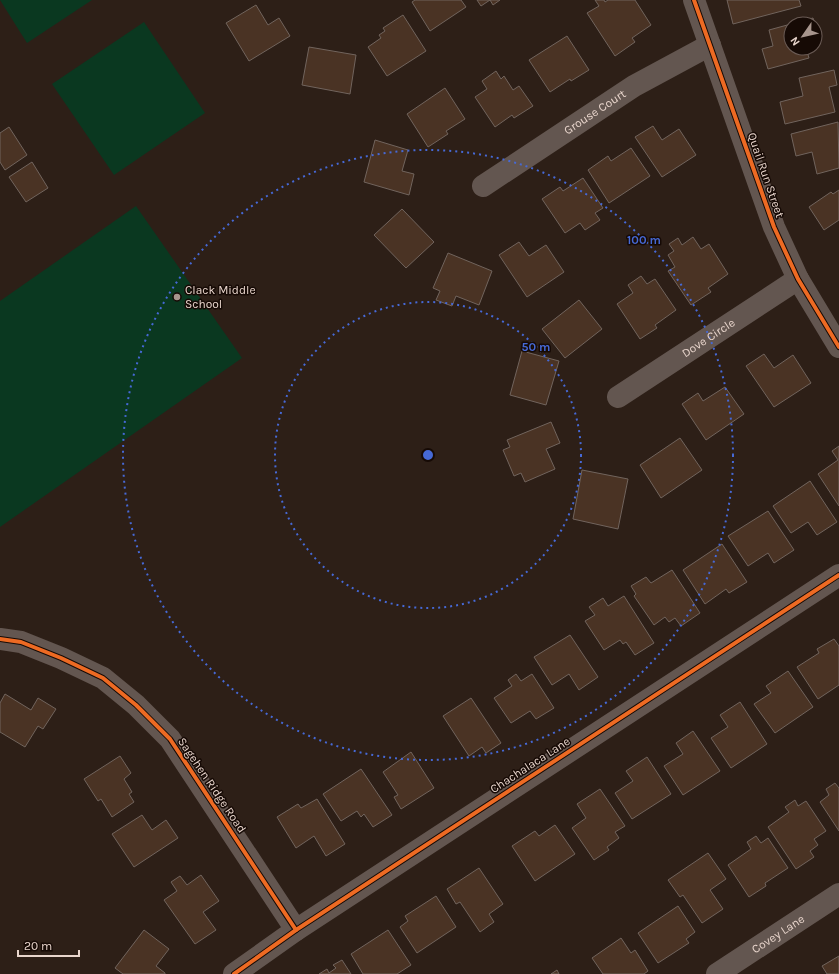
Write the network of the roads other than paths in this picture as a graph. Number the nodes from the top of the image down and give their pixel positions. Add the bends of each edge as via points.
1 (694, 0) edge
2 (710, 45) junction
3 (482, 186) dead end
4 (798, 279) junction
5 (839, 347) edge
6 (618, 398) dead end
7 (839, 575) edge
8 (0, 639) edge
9 (839, 894) edge
10 (296, 930) junction
11 (234, 974) edge
12 (717, 974) edge

1 - 2 street, Quail Run Street
2 - 3 street, Grouse Court via 634,86
2 - 4 street, Quail Run Street via 774,227
4 - 5 street, Quail Run Street
4 - 6 street, Dove Circle
7 - 10 street, Chachalaca Lane
8 - 10 street, Sagehen Ridge Road via 27,644 103,678 142,710 170,739
9 - 12 street, Covey Lane
10 - 11 street, Chachalaca Lane

